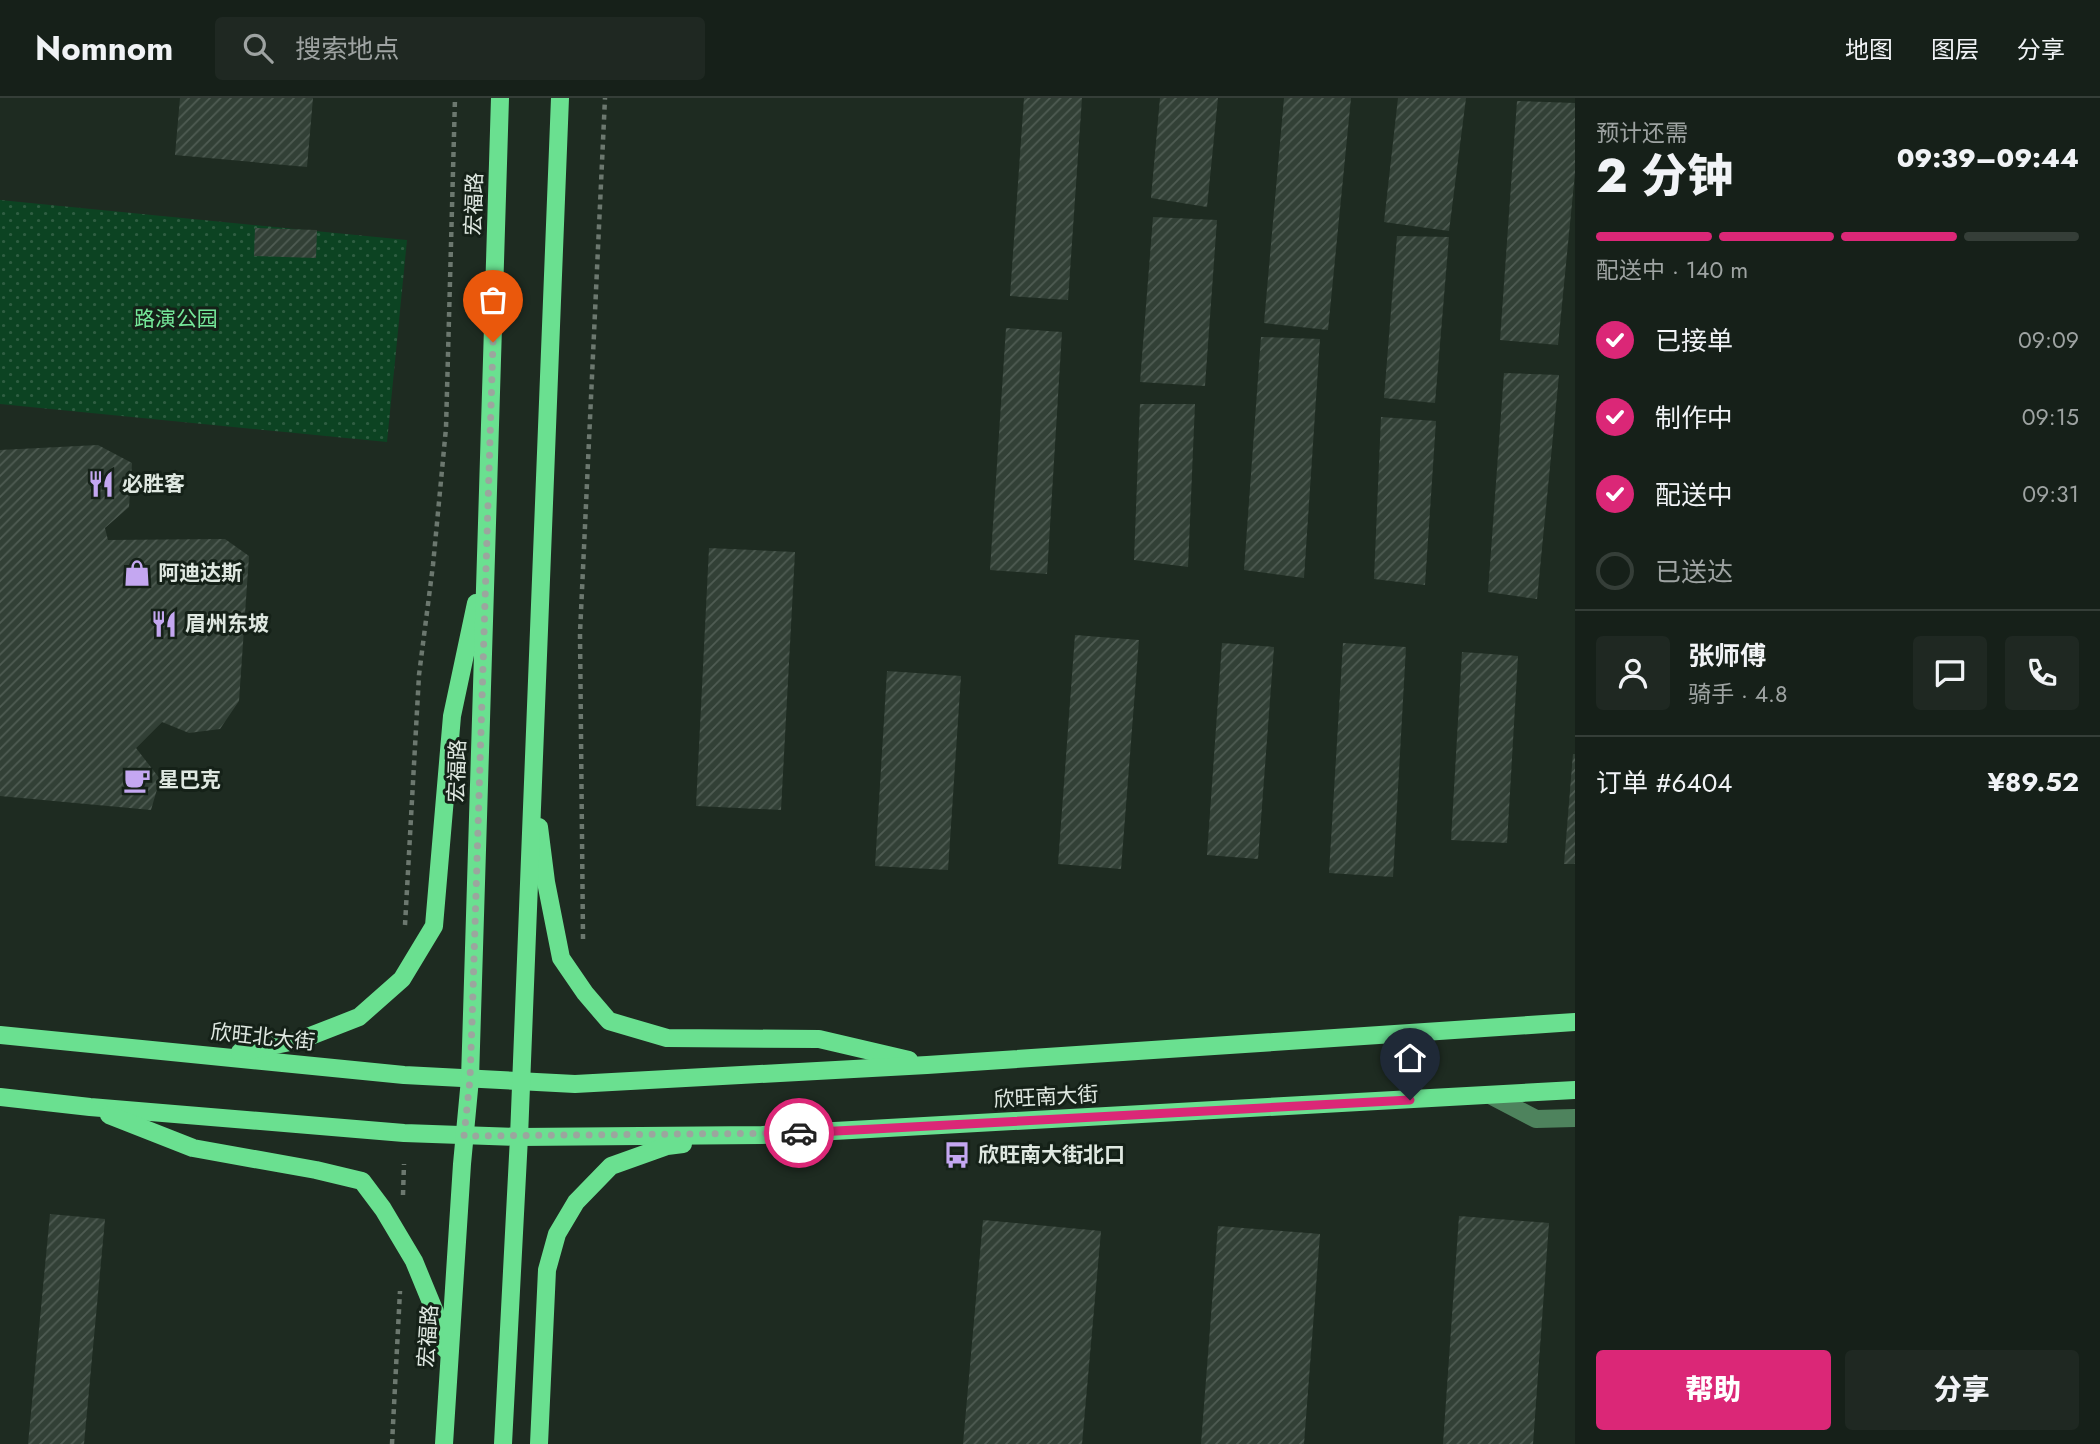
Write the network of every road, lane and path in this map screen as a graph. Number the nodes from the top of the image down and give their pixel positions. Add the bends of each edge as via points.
1 (455, 98) edge
2 (500, 98) edge
3 (560, 98) edge
4 (605, 98) edge
5 (486, 558) junction
6 (533, 775) junction
7 (405, 938) dead end
8 (584, 944) dead end
9 (1575, 1022) edge
10 (0, 1035) edge
11 (222, 1056) junction
12 (927, 1065) junction
13 (470, 1079) junction
14 (521, 1082) junction
15 (1575, 1090) edge
16 (1490, 1095) junction
17 (0, 1097) edge
18 (90, 1107) junction
19 (1575, 1118) edge
20 (762, 1135) junction
21 (464, 1136) junction
22 (519, 1137) junction
23 (404, 1164) dead end
24 (401, 1239) junction
25 (400, 1281) dead end
26 (449, 1366) junction
27 (392, 1444) edge
28 (444, 1444) edge
29 (503, 1444) edge
30 (539, 1444) edge

1 - 7 path, 宏福路 via 446,428 419,675
2 - 5 main road, 宏福路
3 - 6 main road
4 - 8 path via 580,634
5 - 11 main road via 452,716 434,926 402,979 359,1017 300,1040
5 - 13 main road, 宏福路
6 - 12 main road via 561,958 609,1021 667,1038 819,1039
6 - 14 main road
9 - 12 main road, 欣旺南大街
10 - 11 main road, 欣旺北大街
11 - 13 main road, 欣旺北大街
12 - 14 main road, 欣旺南大街 via 575,1084
13 - 14 main road, 欣旺北大街
13 - 21 main road, 宏福路
14 - 22 main road
15 - 16 main road, 欣旺南大街
16 - 19 street via 1536,1119
16 - 20 main road, 欣旺南大街
17 - 18 main road
18 - 21 main road
18 - 24 main road via 193,1148 362,1181
20 - 22 main road, 欣旺南大街
20 - 30 main road via 667,1146 611,1166 576,1202 557,1234 547,1270
21 - 22 main road
21 - 26 main road, 宏福路
22 - 29 main road
23 - 24 path
24 - 26 main road via 435,1312
25 - 27 path, 宏福路
26 - 28 main road, 宏福路

